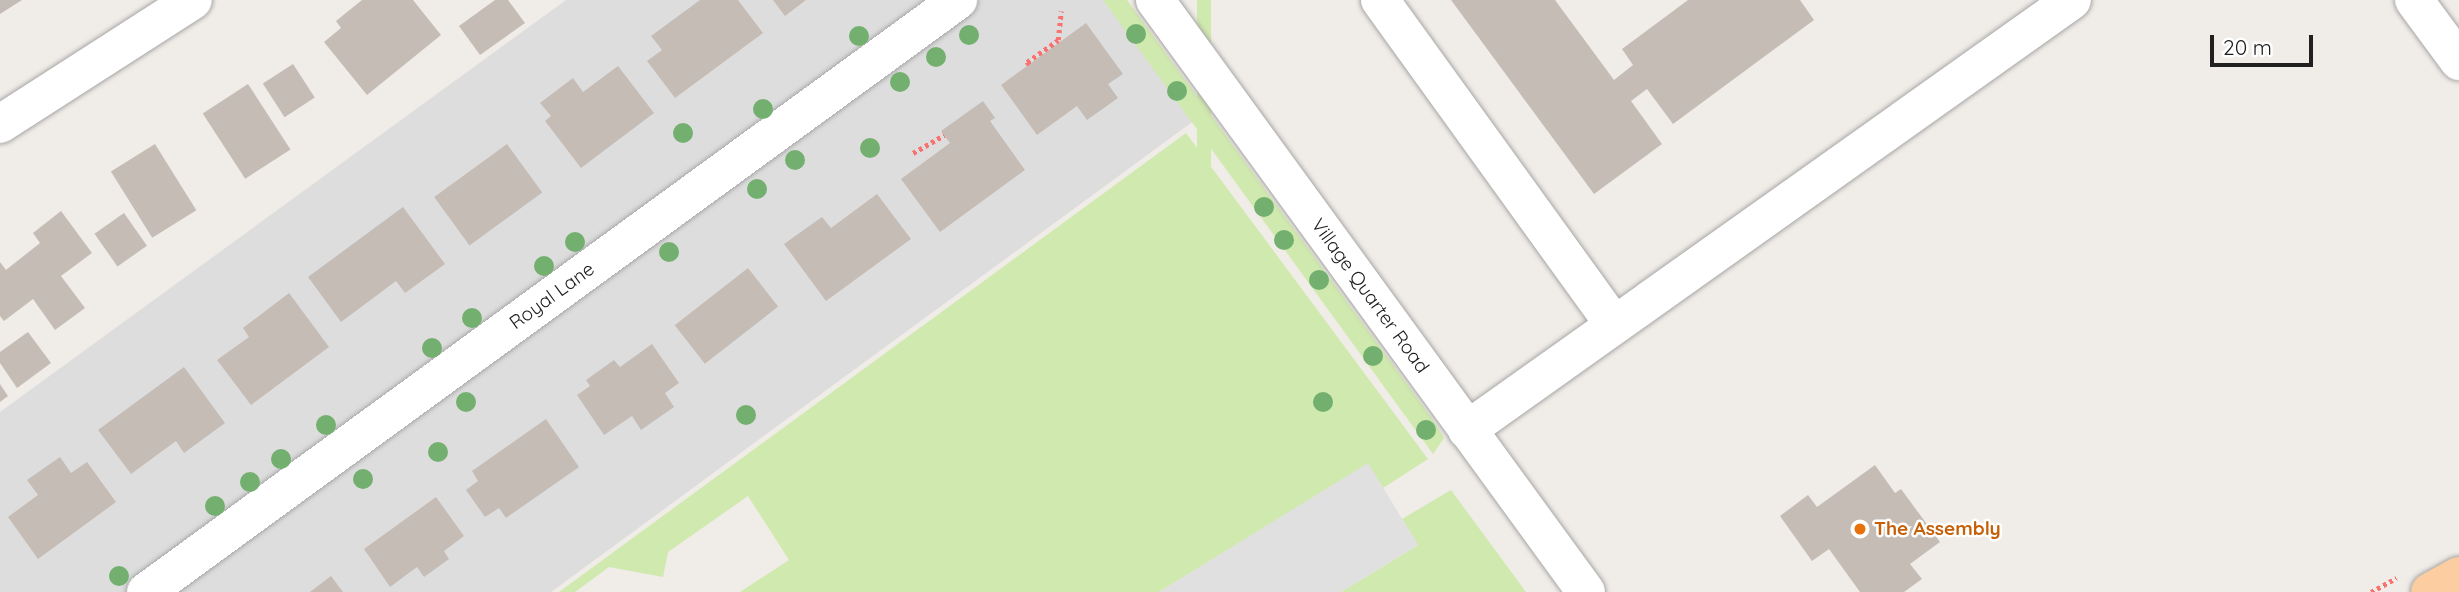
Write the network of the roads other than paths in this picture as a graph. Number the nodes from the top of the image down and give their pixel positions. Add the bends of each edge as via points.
1 (193, 0) edge
2 (958, 0) edge
3 (1155, 0) edge
4 (1380, 0) edge
5 (2072, 0) edge
6 (2414, 0) edge
7 (148, 13) edge
8 (2459, 61) edge
9 (0, 124) edge
10 (1614, 325) junction
11 (1467, 430) junction
12 (2459, 576) edge
13 (146, 592) edge
14 (1586, 592) edge
15 (2430, 592) edge

1 - 7 street
2 - 13 street, Royal Lane
3 - 11 street, Village Quarter Road
4 - 10 street
5 - 10 street
6 - 8 street
7 - 9 street
10 - 11 street
11 - 14 street, Village Quarter Road
12 - 15 main road

